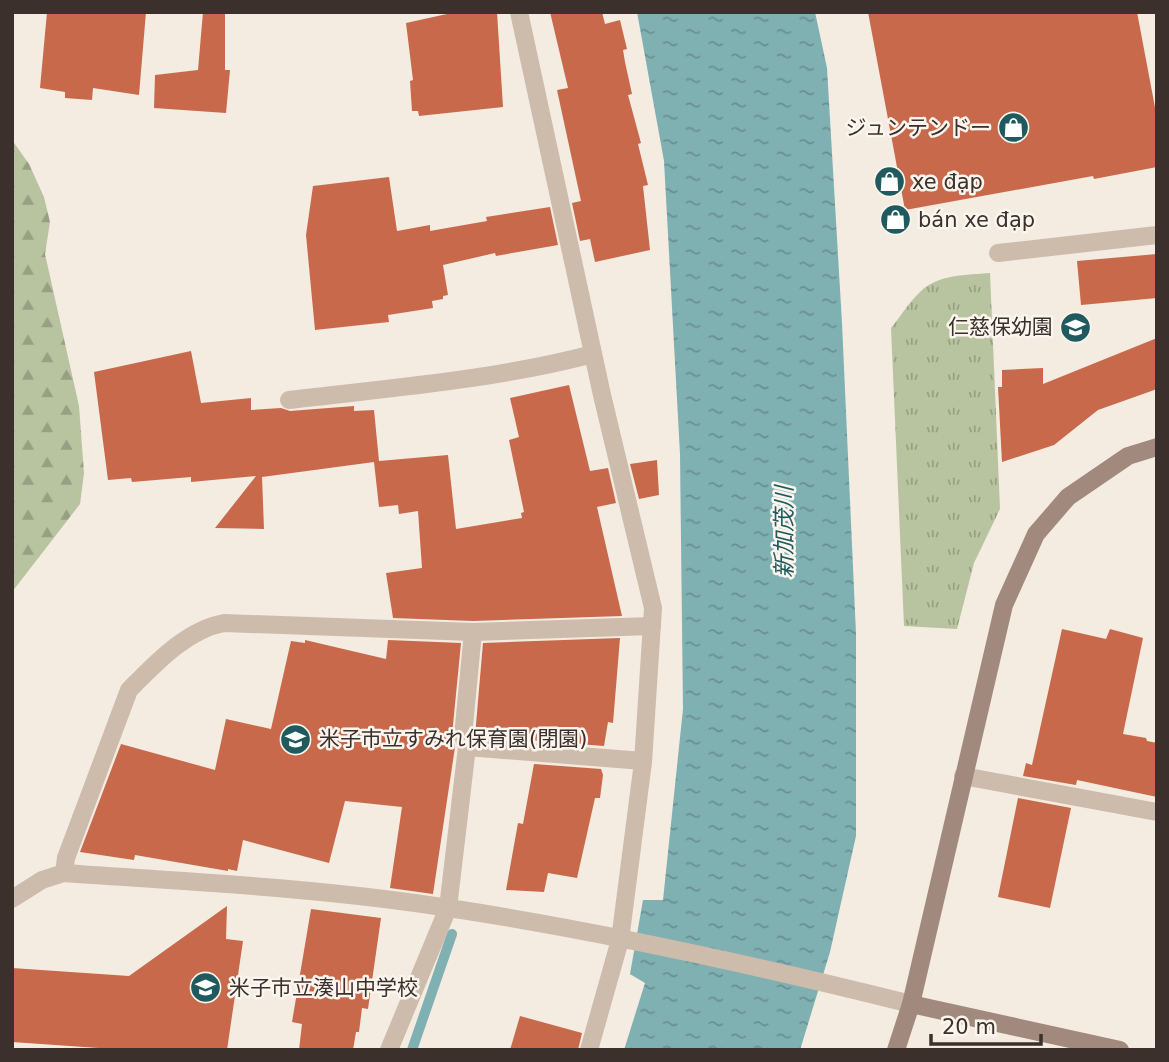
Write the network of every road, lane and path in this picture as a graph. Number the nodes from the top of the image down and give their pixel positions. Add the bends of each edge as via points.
1 (519, 12) edge
2 (1157, 235) edge
3 (998, 253) dead end
4 (593, 354) junction
5 (289, 400) dead end
6 (1157, 447) edge
7 (652, 626) junction
8 (473, 632) junction
9 (467, 747) junction
10 (643, 761) junction
11 (963, 776) junction
12 (1157, 811) edge
13 (64, 873) junction
14 (12, 899) edge
15 (448, 908) junction
16 (620, 940) junction
17 (911, 1004) junction
18 (389, 1050) edge
19 (589, 1050) edge
20 (896, 1050) edge
21 (1120, 1050) edge

1 - 4 street
2 - 3 street
4 - 5 street via 550,365
4 - 7 street via 653,608
6 - 11 street via 1128,456 1068,496 1036,534 1004,606
7 - 8 street
7 - 10 street
8 - 9 street via 463,736
8 - 13 street via 224,624 192,634 129,690
9 - 10 street
9 - 15 street
10 - 16 street
11 - 12 street
11 - 17 street
13 - 14 street via 42,880
13 - 15 street via 290,889
15 - 16 street
15 - 18 street
16 - 17 street
16 - 19 street
17 - 20 street
17 - 21 street

